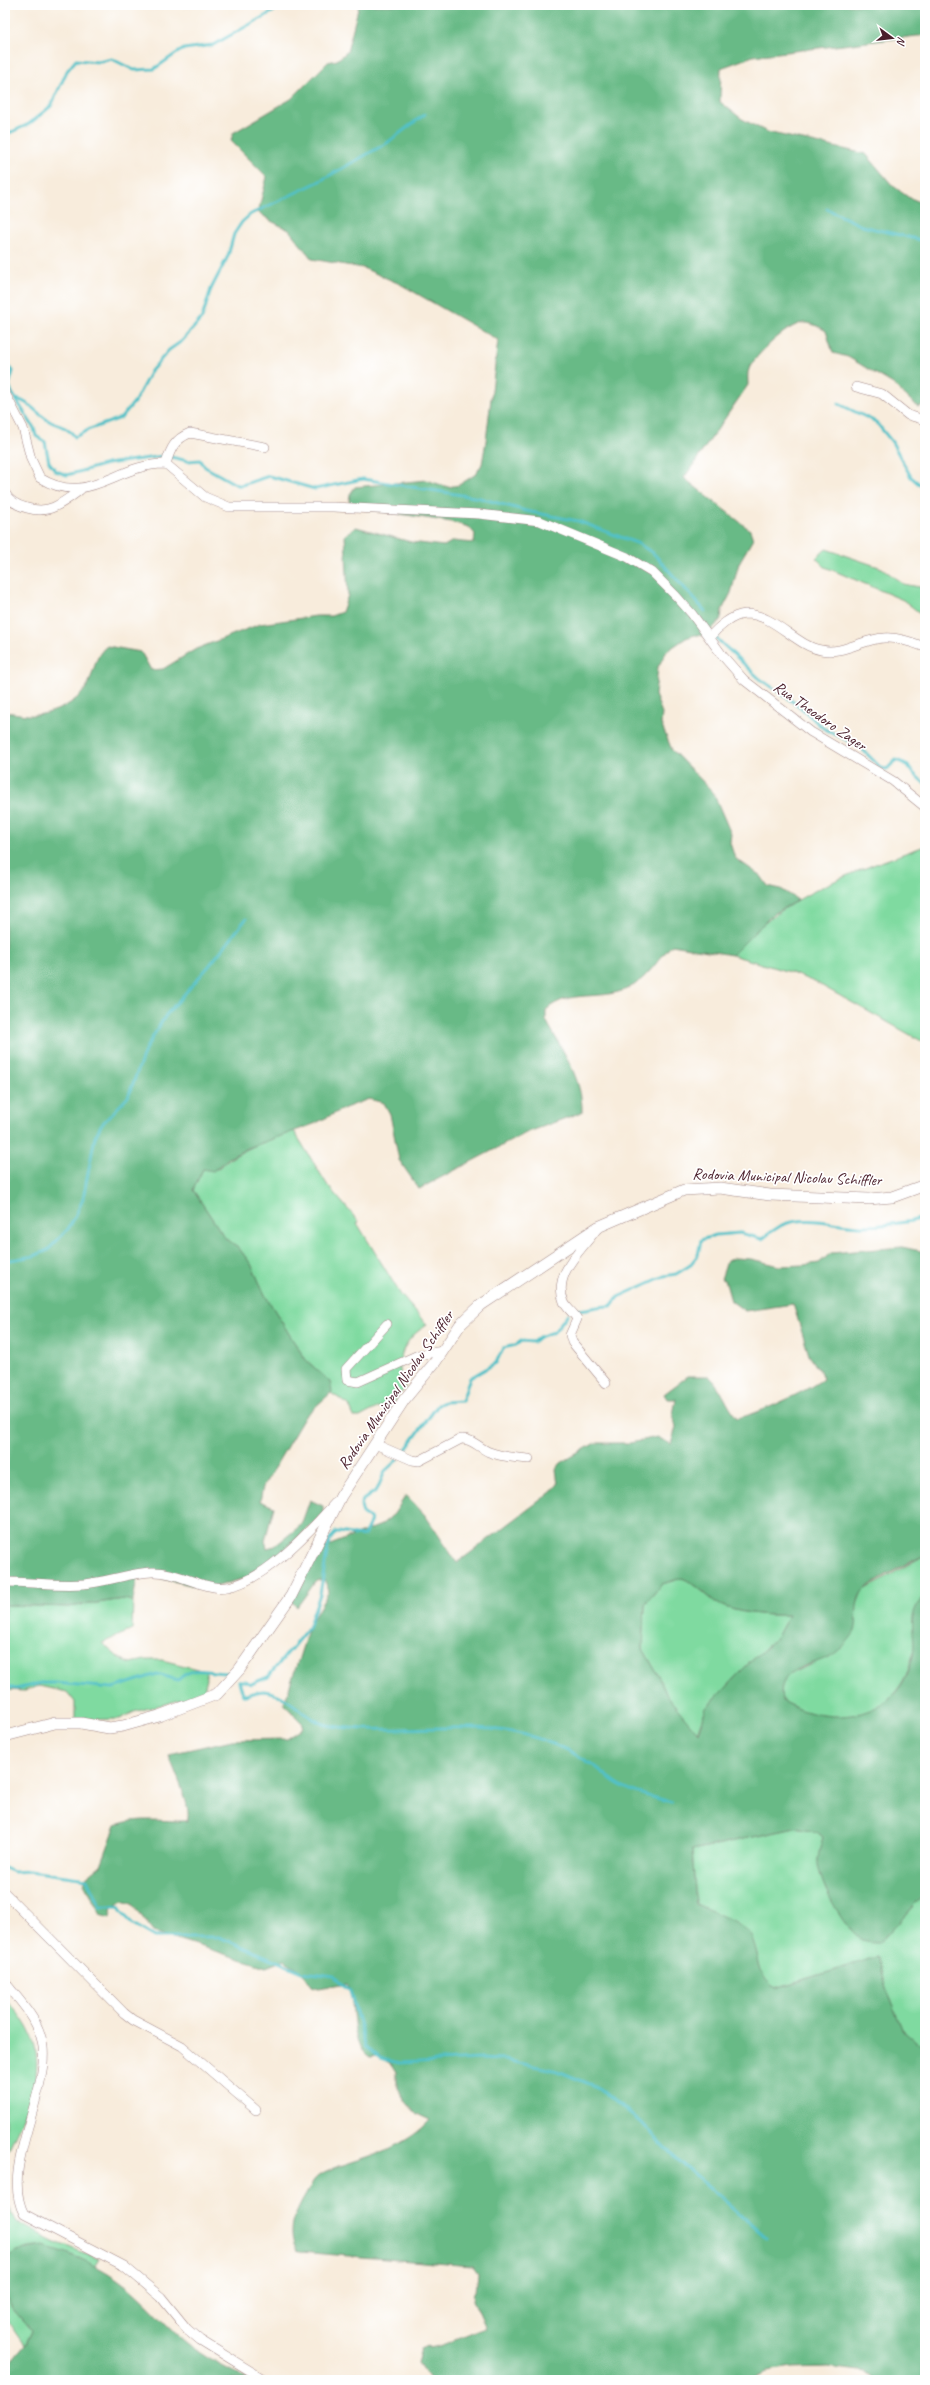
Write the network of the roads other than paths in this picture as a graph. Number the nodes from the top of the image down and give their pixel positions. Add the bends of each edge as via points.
1 (856, 387) dead end
2 (5, 394) edge
3 (925, 420) edge
4 (265, 446) dead end
5 (166, 464) junction
6 (81, 489) junction
7 (5, 493) edge
8 (710, 637) junction
9 (925, 647) edge
10 (925, 807) edge
11 (925, 1185) edge
12 (598, 1227) junction
13 (387, 1324) dead end
14 (443, 1351) junction
15 (606, 1383) dead end
16 (375, 1444) junction
17 (529, 1459) dead end
18 (341, 1496) junction
19 (5, 1582) edge
20 (5, 1736) edge
21 (5, 1893) edge
22 (5, 1982) edge
23 (256, 2110) dead end
24 (19, 2123) dead end
25 (8, 2178) dead end
26 (266, 2380) edge

1 - 3 street via 882,394 908,415
2 - 6 street via 23,428 31,459 40,478 62,488
4 - 5 street via 190,433 182,436 173,445
5 - 6 street via 136,468
5 - 8 street, Rua Theodoro Zager via 205,496 228,507 333,507 479,514 540,522 627,556 652,572
6 - 7 street via 64,502 48,509 16,504 8,499
8 - 9 street via 721,626 744,614 763,619 804,644 822,651 847,649 884,638 912,642
8 - 10 street, Rua Theodoro Zager via 744,680 811,732 883,775
11 - 12 street, Rodovia Municipal Nicolau Schiffler via 892,1197 869,1199 770,1195 720,1188 696,1188 675,1193
12 - 14 street, Rodovia Municipal Nicolau Schiffler via 469,1315
12 - 15 street via 565,1271 561,1295 564,1304 577,1319 570,1335 572,1342
13 - 14 street via 346,1369 347,1380 358,1382 418,1356
14 - 16 street, Rodovia Municipal Nicolau Schiffler via 404,1400
16 - 17 street via 418,1461 461,1439 466,1439 488,1452
16 - 18 street, Rodovia Municipal Nicolau Schiffler
18 - 19 street via 296,1546 259,1573 230,1586 215,1588 170,1574 153,1572 83,1584
18 - 20 street, Rodovia Municipal Nicolau Schiffler via 318,1547 291,1596 239,1670 217,1694 159,1716 123,1726 109,1728 81,1723 55,1723
21 - 23 street via 124,2013 182,2046
22 - 24 street via 34,2019 43,2046 41,2072
25 - 26 street via 16,2208 124,2266 152,2289 200,2340

